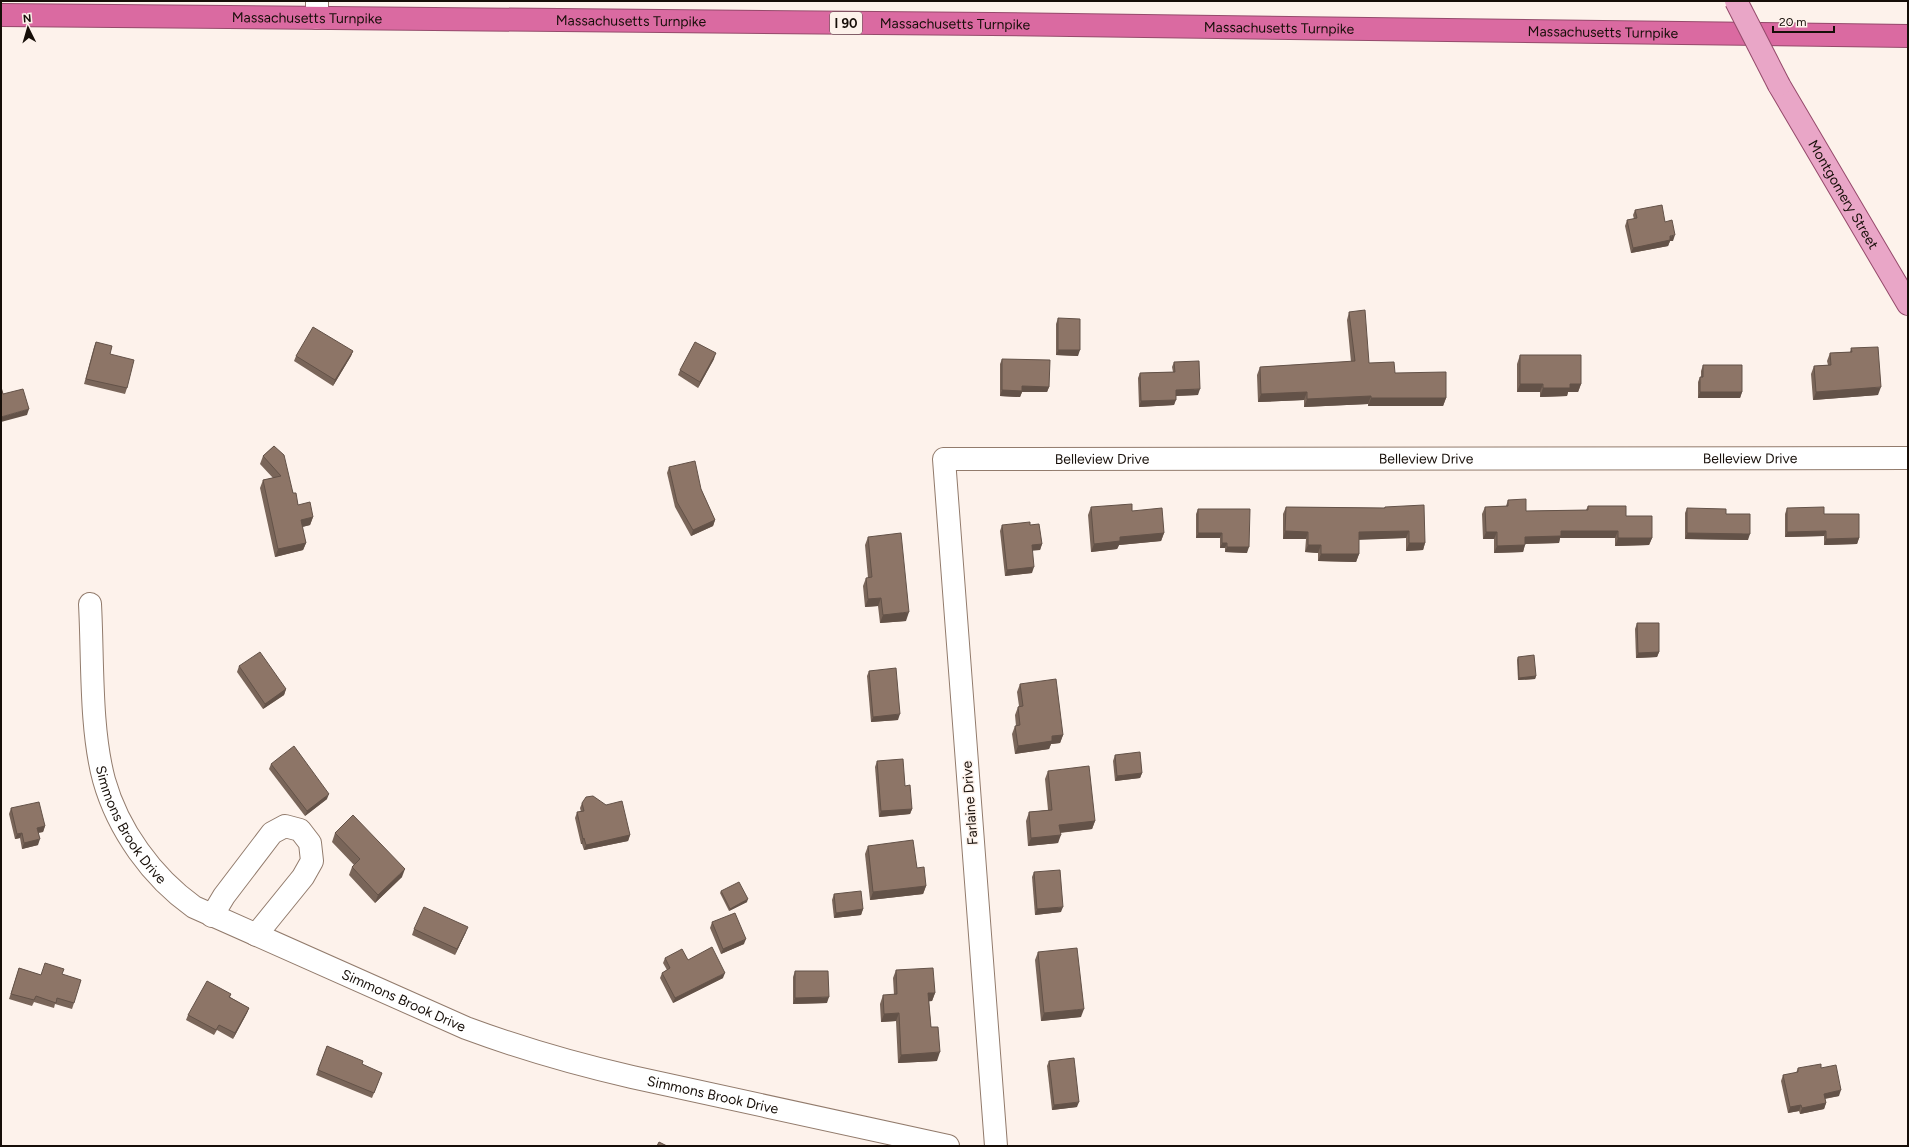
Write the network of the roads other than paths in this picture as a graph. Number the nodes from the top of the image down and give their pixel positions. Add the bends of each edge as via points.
1 (1736, 1) edge
2 (317, 10) edge
3 (1, 15) edge
4 (1908, 36) edge
5 (1908, 304) edge
6 (1908, 458) edge
7 (944, 460) joint
8 (90, 604) dead end
9 (212, 916) junction
10 (256, 935) junction
11 (948, 1146) edge
12 (996, 1146) edge

1 - 5 main road, Montgomery Street, bridge via 1779,85
2 - 3 highway, Massachusetts Turnpike / I 90
2 - 4 highway, Massachusetts Turnpike / I 90
6 - 7 street, Belleview Drive
7 - 12 street, Farlaine Drive
8 - 9 street, Simmons Brook Drive via 97,727 108,791 127,832 158,876 194,907
9 - 10 street, Simmons Brook Drive
9 - 10 street via 272,833 285,826 300,830 310,843 312,861 303,877
10 - 11 street, Simmons Brook Drive via 466,1028 545,1055 632,1078

